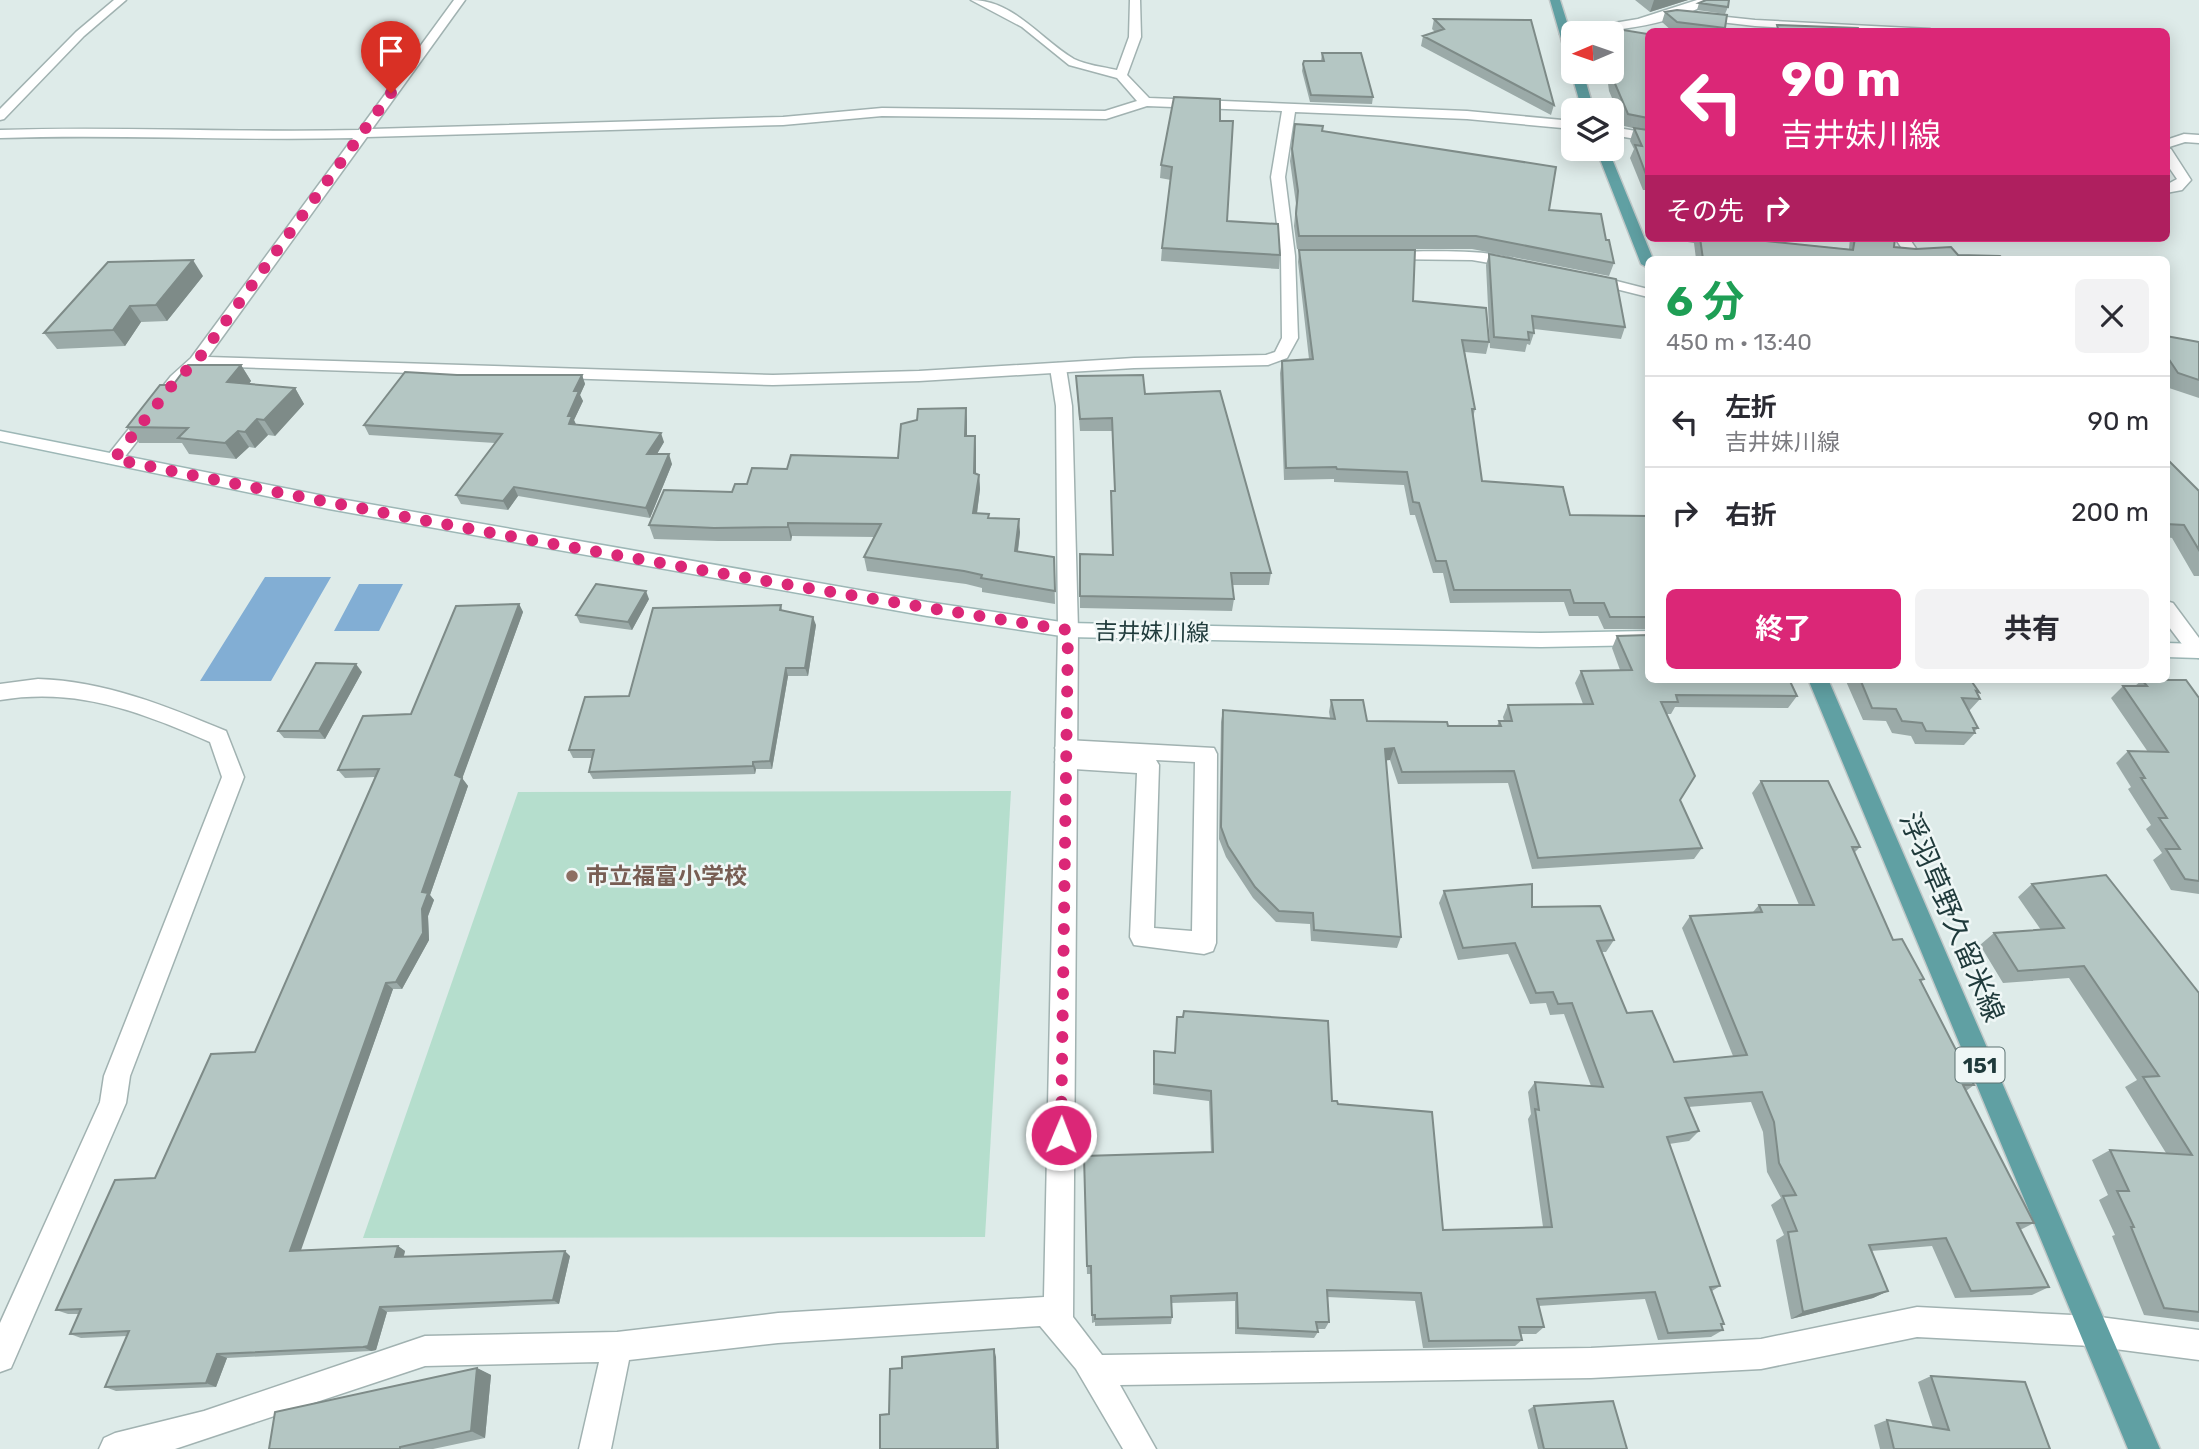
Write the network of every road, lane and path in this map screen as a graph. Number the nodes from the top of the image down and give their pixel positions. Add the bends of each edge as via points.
1 (121, 0) edge
2 (460, 0) edge
3 (976, 0) edge
4 (1135, 0) edge
5 (1555, 0) edge
6 (1706, 0) edge
7 (1668, 13) junction
8 (1562, 21) edge
9 (1624, 24) edge
10 (1852, 28) edge
11 (1121, 75) junction
12 (1146, 102) junction
13 (1289, 108) junction
14 (0, 116) edge
15 (1561, 124) edge
16 (1624, 133) edge
17 (0, 134) edge
18 (362, 134) junction
19 (1645, 136) edge
20 (2199, 139) edge
21 (2170, 143) edge
22 (2170, 158) edge
23 (1607, 161) edge
24 (2170, 188) edge
25 (1367, 256) edge
26 (1645, 256) edge
27 (1522, 265) edge
28 (1577, 275) edge
29 (1645, 292) edge
30 (197, 361) junction
31 (1058, 368) junction
32 (0, 436) edge
33 (114, 459) junction
34 (2170, 613) edge
35 (1068, 630) junction
36 (1645, 638) edge
37 (2170, 650) edge
38 (2198, 651) edge
39 (1820, 683) edge
40 (0, 692) edge
41 (1066, 755) junction
42 (1058, 1322) junction
43 (2092, 1331) junction
44 (2199, 1345) edge
45 (617, 1347) junction
46 (0, 1357) edge
47 (1093, 1370) junction
48 (115, 1449) edge
49 (595, 1449) edge
50 (1140, 1449) edge
51 (2144, 1449) edge

1 - 14 street via 80,34
2 - 18 street
3 - 11 street via 1026,25 1073,62
4 - 11 street via 1135,37
5 - 8 main road
6 - 7 street
7 - 9 street
7 - 10 street
11 - 12 street
12 - 13 street
12 - 18 street via 1106,115 882,112 783,121
13 - 15 street
13 - 31 street via 1278,177 1295,256 1290,338 1281,355 1268,360
16 - 19 street
17 - 18 street
18 - 30 street
20 - 21 street
22 - 24 street via 2184,180
23 - 26 main road
25 - 27 street via 1472,256
28 - 29 street
30 - 31 street via 773,380
30 - 33 street via 177,379
31 - 35 street via 1064,406
32 - 33 street, 吉井妹川線
33 - 35 street, 吉井妹川線 via 614,555
34 - 38 street
35 - 36 street, 吉井妹川線
35 - 41 street
37 - 38 street
39 - 43 main road, 浮羽草野久留米線 / 151
40 - 46 street via 40,687 149,708 219,737 233,776 117,1076 113,1103
41 - 41 street via 1206,754 1204,943 1142,937 1148,765
41 - 42 street
42 - 45 street via 1046,1311 778,1328
42 - 47 street
43 - 44 street
43 - 47 street via 1917,1322 1761,1354 1591,1363
43 - 51 main road, 浮羽草野久留米線 / 151
45 - 48 street via 425,1351 204,1426
45 - 49 street
47 - 50 street

